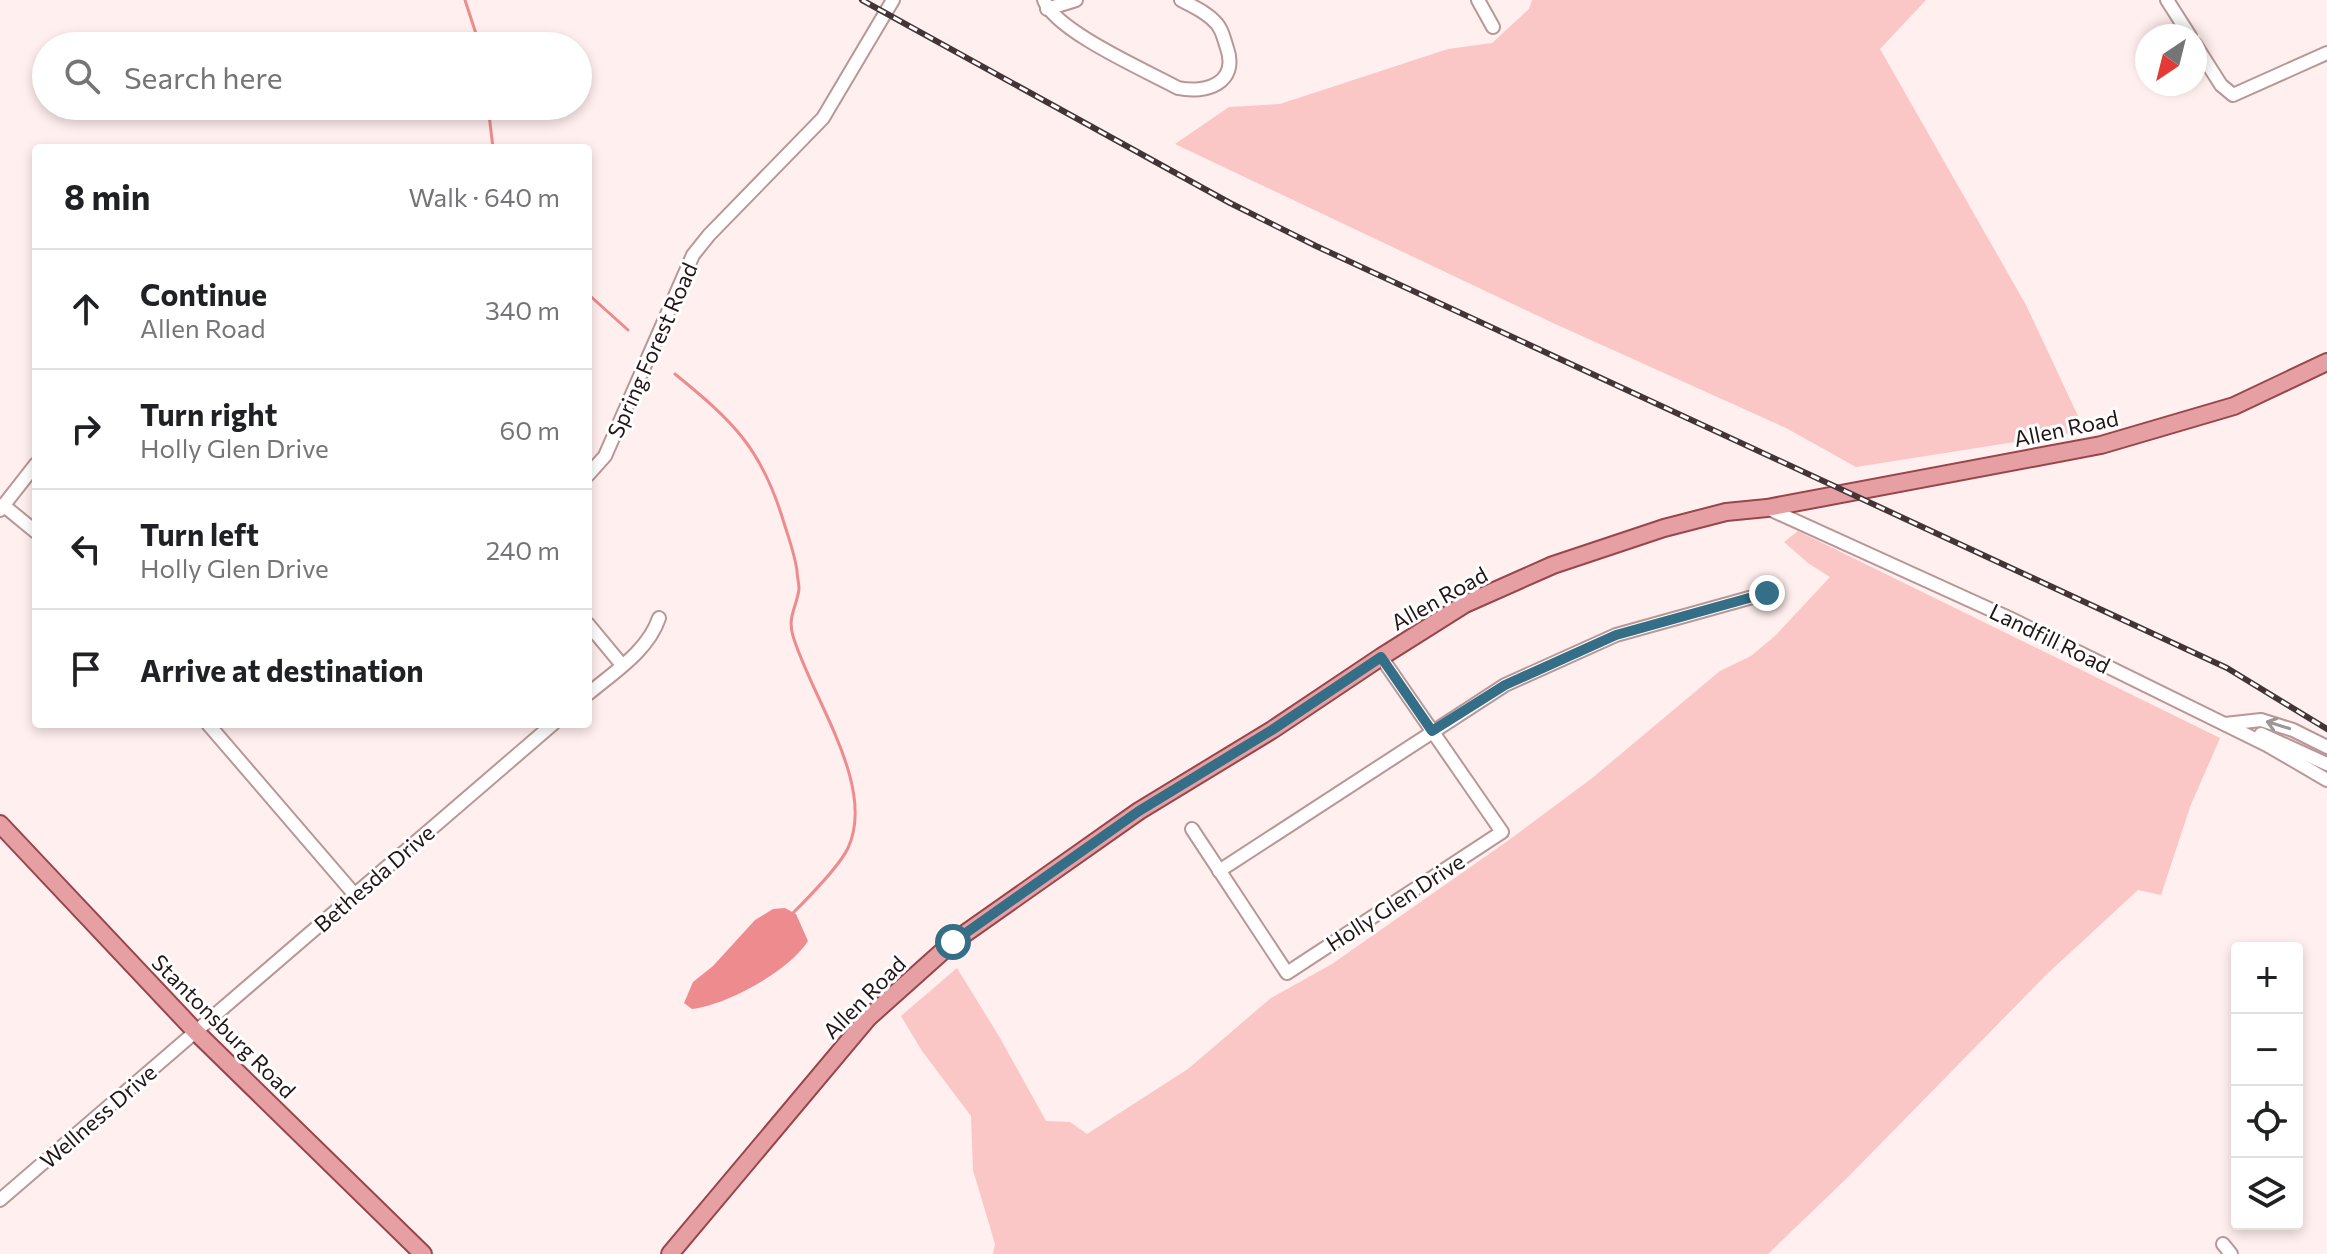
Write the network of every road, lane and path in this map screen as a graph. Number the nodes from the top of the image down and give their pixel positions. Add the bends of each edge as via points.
1 (893, 0) edge
2 (1076, 0) edge
3 (1181, 0) edge
4 (1478, 0) edge
5 (2167, 0) edge
6 (1046, 4) edge
7 (2182, 24) edge
8 (1493, 27) dead end
9 (2327, 53) edge
10 (2207, 63) edge
11 (2327, 362) edge
12 (32, 469) edge
13 (592, 471) edge
14 (2, 508) edge
15 (1767, 508) junction
16 (32, 529) edge
17 (1767, 593) dead end
18 (659, 618) dead end
19 (592, 629) edge
20 (1381, 657) junction
21 (622, 665) junction
22 (592, 691) edge
23 (2230, 723) junction
24 (211, 728) edge
25 (548, 728) edge
26 (1432, 731) junction
27 (2327, 747) edge
28 (2327, 767) edge
29 (2327, 780) edge
30 (0, 824) edge
31 (1192, 829) dead end
32 (1219, 871) junction
33 (355, 895) junction
34 (196, 1032) junction
35 (0, 1200) edge
36 (423, 1254) edge
37 (670, 1254) edge

1 - 13 street, Spring Forest Road via 823,118 693,255 605,456
2 - 6 street
3 - 6 street via 1220,28 1230,58 1221,82 1196,91 1178,88 1066,27
4 - 8 street
5 - 7 street
9 - 10 street via 2233,95
11 - 15 main road, Allen Road via 2234,406 2101,445
12 - 14 street
14 - 16 street
15 - 20 main road, Allen Road via 1664,528 1553,565 1465,604
15 - 23 street, Landfill Road
17 - 26 street via 1616,635 1505,685
18 - 21 street via 654,634
19 - 21 street
20 - 26 street, Holly Glen Drive
20 - 37 main road, Allen Road via 1139,811 953,942 868,1018
21 - 22 street
27 -> 23 street via 2261,720
23 - 28 street
23 - 29 street, Landfill Road
24 - 33 street
25 - 33 street, Bethesda Drive
26 - 32 street
26 - 32 street, Holly Glen Drive via 1502,832 1287,973
30 - 34 main road, Stantonsburg Road
31 - 32 street, Holly Glen Drive
33 - 34 street, Bethesda Drive
34 - 35 street, Wellness Drive
34 - 36 main road, Stantonsburg Road

